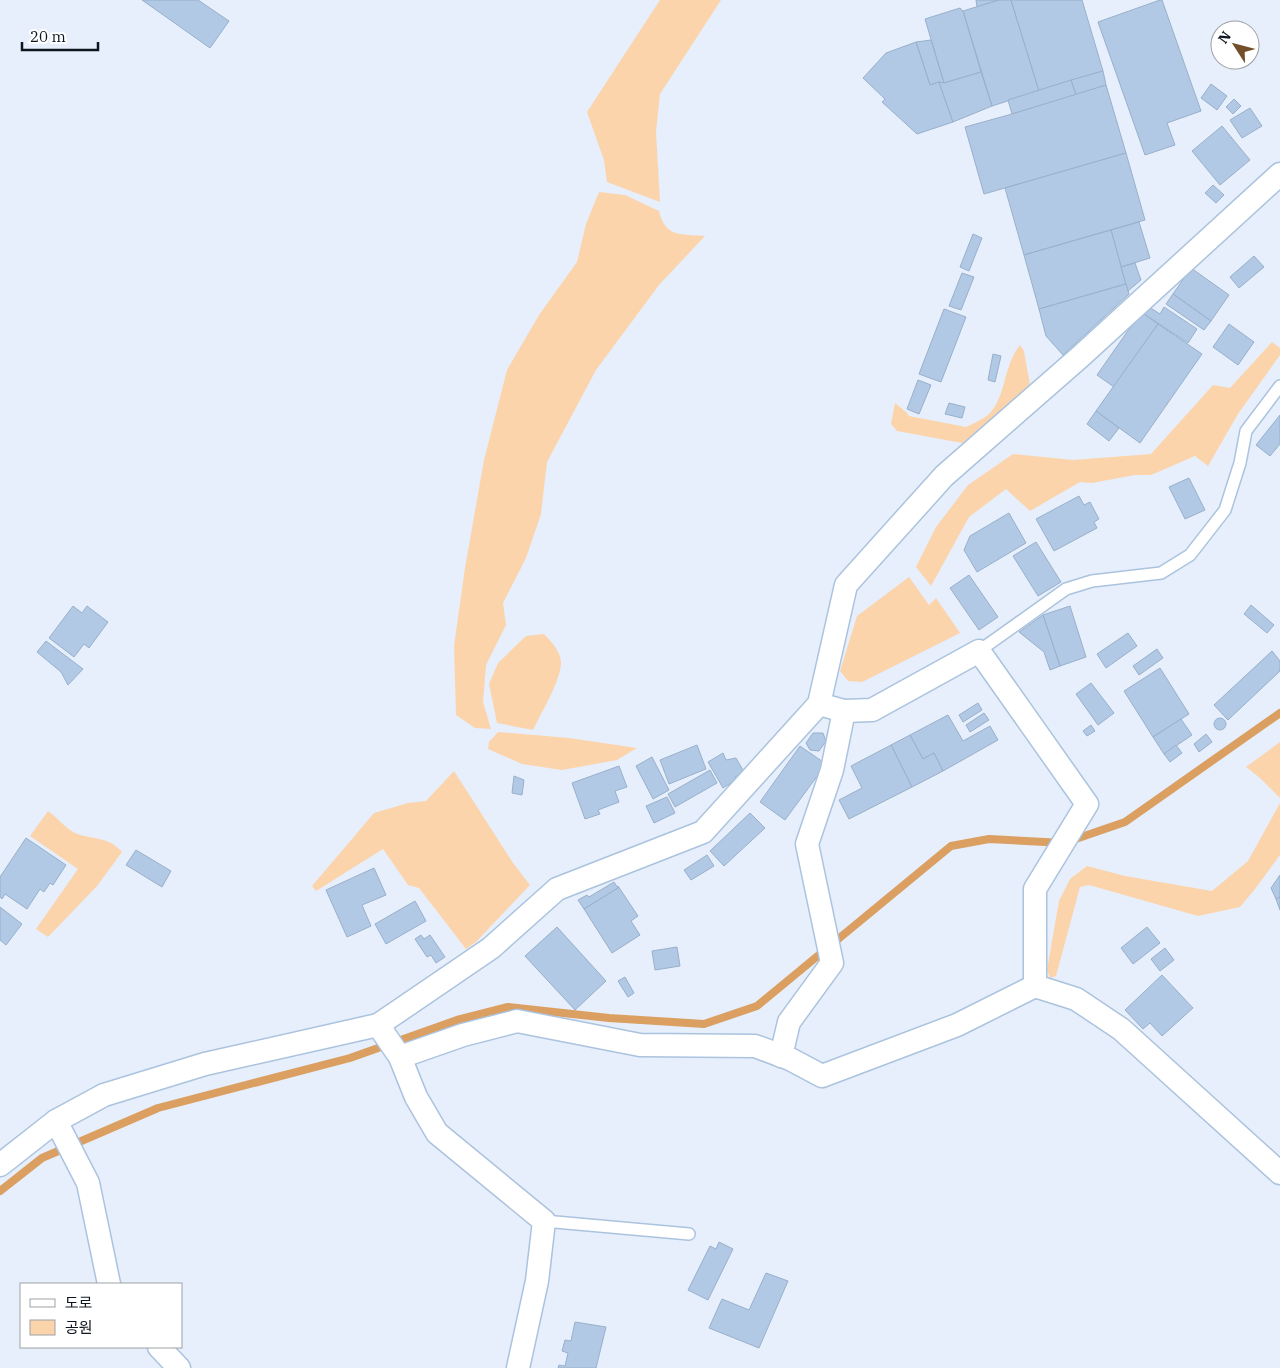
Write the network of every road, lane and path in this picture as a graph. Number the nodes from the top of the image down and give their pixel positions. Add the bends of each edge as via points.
1 (1280, 174) edge
2 (1280, 386) edge
3 (979, 651) junction
4 (819, 704) junction
5 (844, 711) junction
6 (1035, 986) junction
7 (378, 1025) junction
8 (780, 1056) junction
9 (400, 1057) junction
10 (58, 1126) junction
11 (0, 1165) edge
12 (1280, 1173) edge
13 (544, 1221) junction
14 (689, 1234) dead end
15 (109, 1283) edge
16 (160, 1348) edge
17 (179, 1368) edge
18 (518, 1368) edge

1 - 4 street via 944,476 846,585
2 - 3 lane via 1246,430 1240,463 1225,510 1190,555 1161,573 1092,581 1066,589
3 - 5 street via 872,710
3 - 6 street via 1087,804 1035,889
4 - 5 street
4 - 7 street via 703,832 557,888 492,948
5 - 8 street via 832,770 807,844 832,962 790,1022
6 - 8 street via 957,1025 822,1076
6 - 12 street via 1076,999 1122,1029
7 - 9 street
7 - 10 street via 205,1064 104,1095
8 - 9 street via 755,1046 640,1045 517,1021
9 - 13 street via 416,1097 436,1133
10 - 11 street
10 - 15 street via 88,1183
13 - 14 lane
13 - 18 street via 537,1281
16 - 17 street

